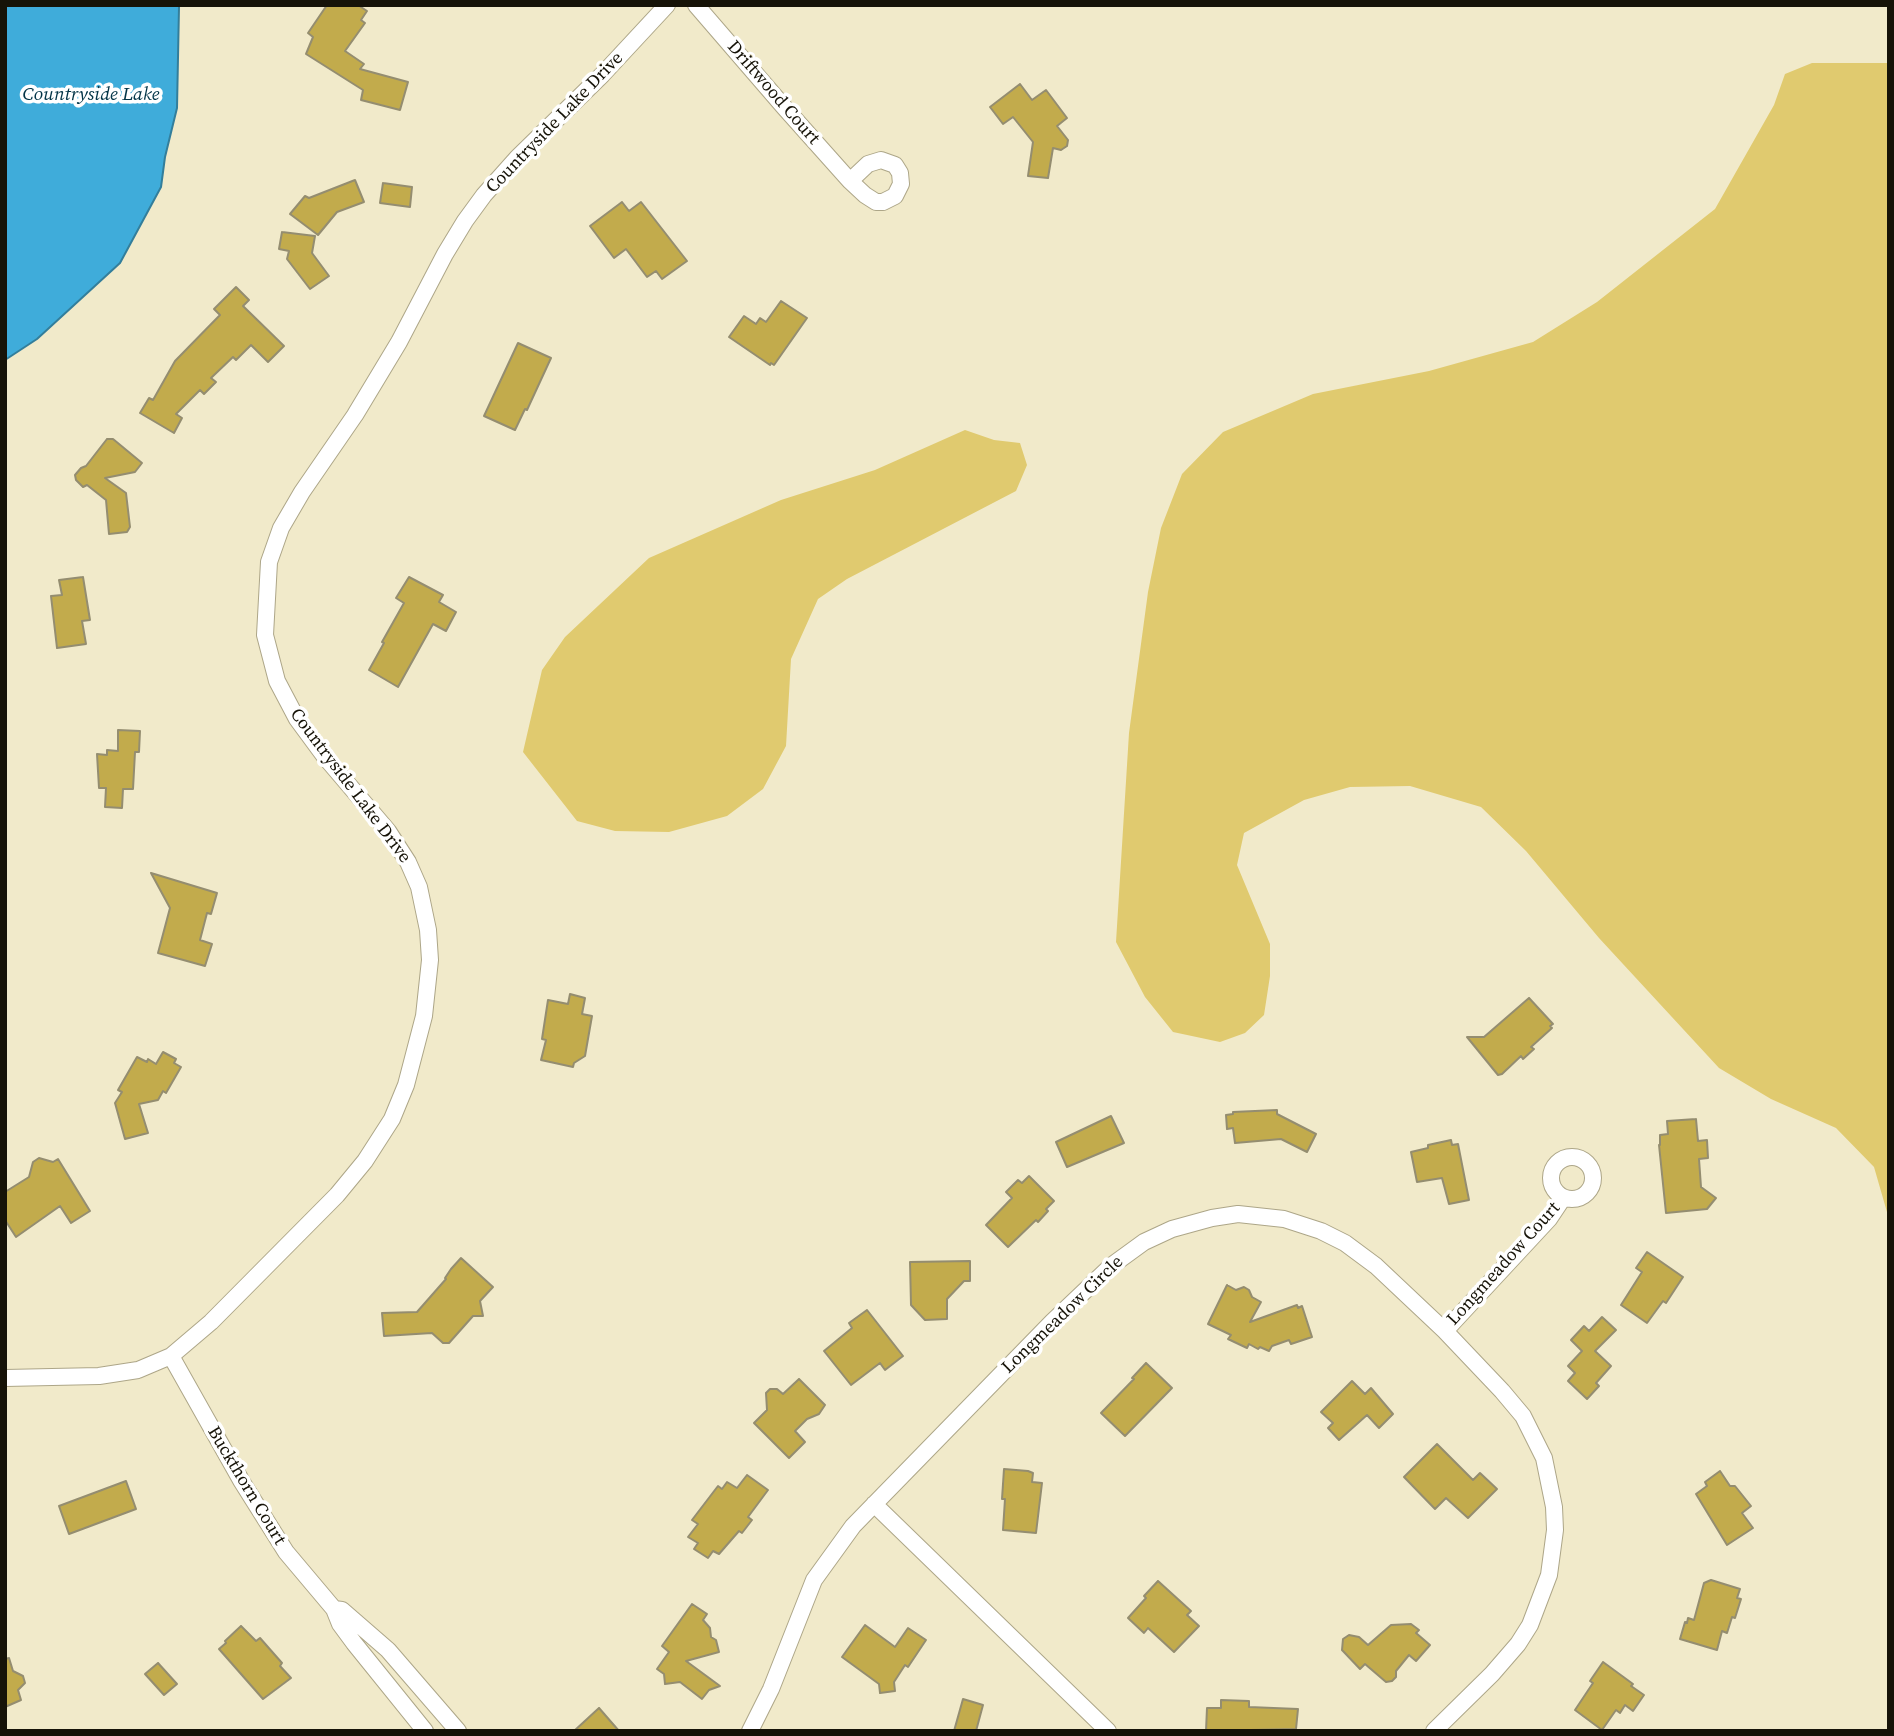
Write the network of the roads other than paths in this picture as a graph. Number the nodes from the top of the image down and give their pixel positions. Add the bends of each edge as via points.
1 (667, 5) edge
2 (696, 5) edge
3 (850, 181) dead end
4 (1563, 1198) dead end
5 (1445, 1331) junction
6 (171, 1356) junction
7 (5, 1378) edge
8 (874, 1504) junction
9 (334, 1609) junction
10 (425, 1731) edge
11 (458, 1731) edge
12 (750, 1731) edge
13 (1108, 1731) edge
14 (1434, 1731) edge

1 - 6 street, Countryside Lake Drive via 484,195 445,254 355,415 281,529 269,562 265,603 265,635 277,681 325,757 388,831 419,887 430,960 424,1016 406,1085 392,1119 365,1161 211,1322
2 - 3 street, Driftwood Court
4 - 5 street, Longmeadow Court
5 - 8 street, Longmeadow Circle via 1376,1266 1321,1231 1284,1219 1238,1214 1171,1229 1111,1266
5 - 14 street, Longmeadow Circle via 1502,1391 1534,1434 1544,1458 1555,1530 1549,1575 1530,1625 1492,1674
6 - 7 street, Countryside Lake Drive via 138,1370 99,1376
6 - 9 street, Buckthorn Court via 286,1552
8 - 12 street, Longmeadow Circle via 834,1549 814,1580
8 - 13 street
9 - 10 street, Buckthorn Court via 354,1643
9 - 11 street, Buckthorn Court via 342,1610 388,1650

